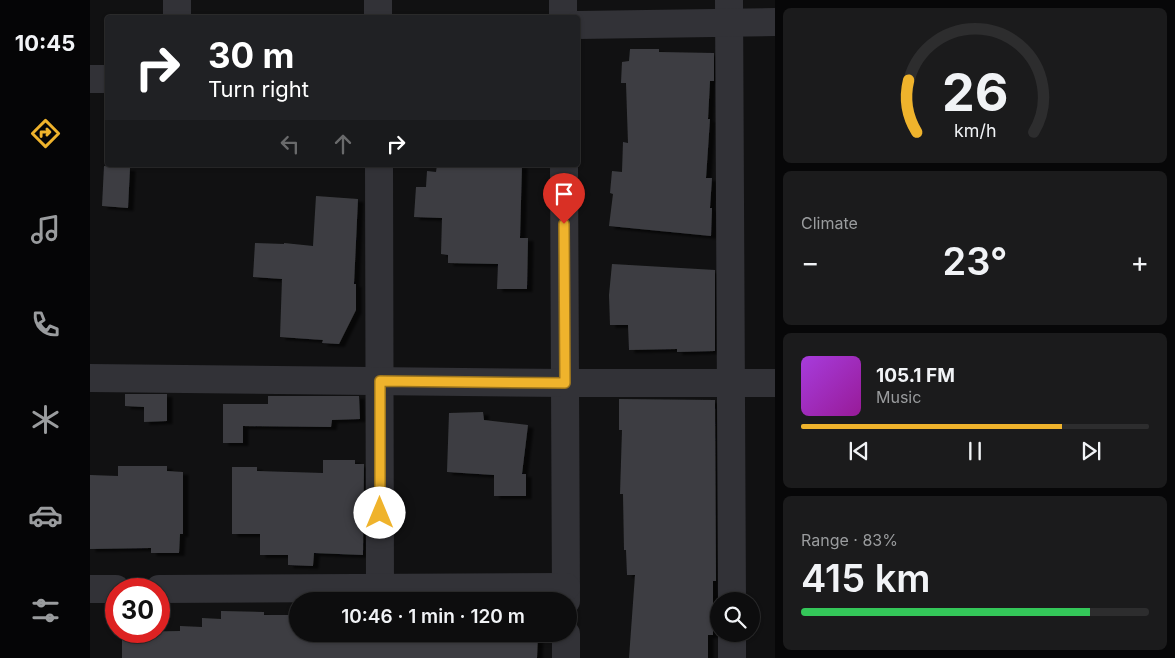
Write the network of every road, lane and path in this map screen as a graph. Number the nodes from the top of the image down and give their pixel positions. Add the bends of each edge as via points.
1 (177, 0) edge
2 (378, 0) edge
3 (563, 0) edge
4 (729, 11) edge
5 (177, 15) edge
6 (378, 15) edge
7 (563, 15) edge
8 (775, 22) edge
9 (580, 25) edge
10 (90, 79) edge
11 (105, 80) edge
12 (379, 167) edge
13 (564, 167) edge
14 (90, 378) edge
15 (380, 381) junction
16 (565, 383) junction
17 (731, 383) junction
18 (775, 383) edge
19 (380, 588) junction
20 (90, 589) edge
21 (105, 589) edge
22 (170, 589) edge
23 (504, 592) edge
24 (566, 592) edge
25 (732, 592) edge
26 (566, 642) edge
27 (732, 642) edge
28 (566, 658) edge
29 (732, 658) edge

1 - 5 street
2 - 6 street
3 - 7 street
4 - 8 street
4 - 9 street
4 - 17 street
10 - 11 street
12 - 15 street
13 - 16 street
14 - 15 street
15 - 16 street
15 - 19 street
16 - 17 street
16 - 24 street
17 - 18 street
17 - 25 street
19 - 22 street
19 - 23 street
20 - 21 street
26 - 28 street
27 - 29 street

